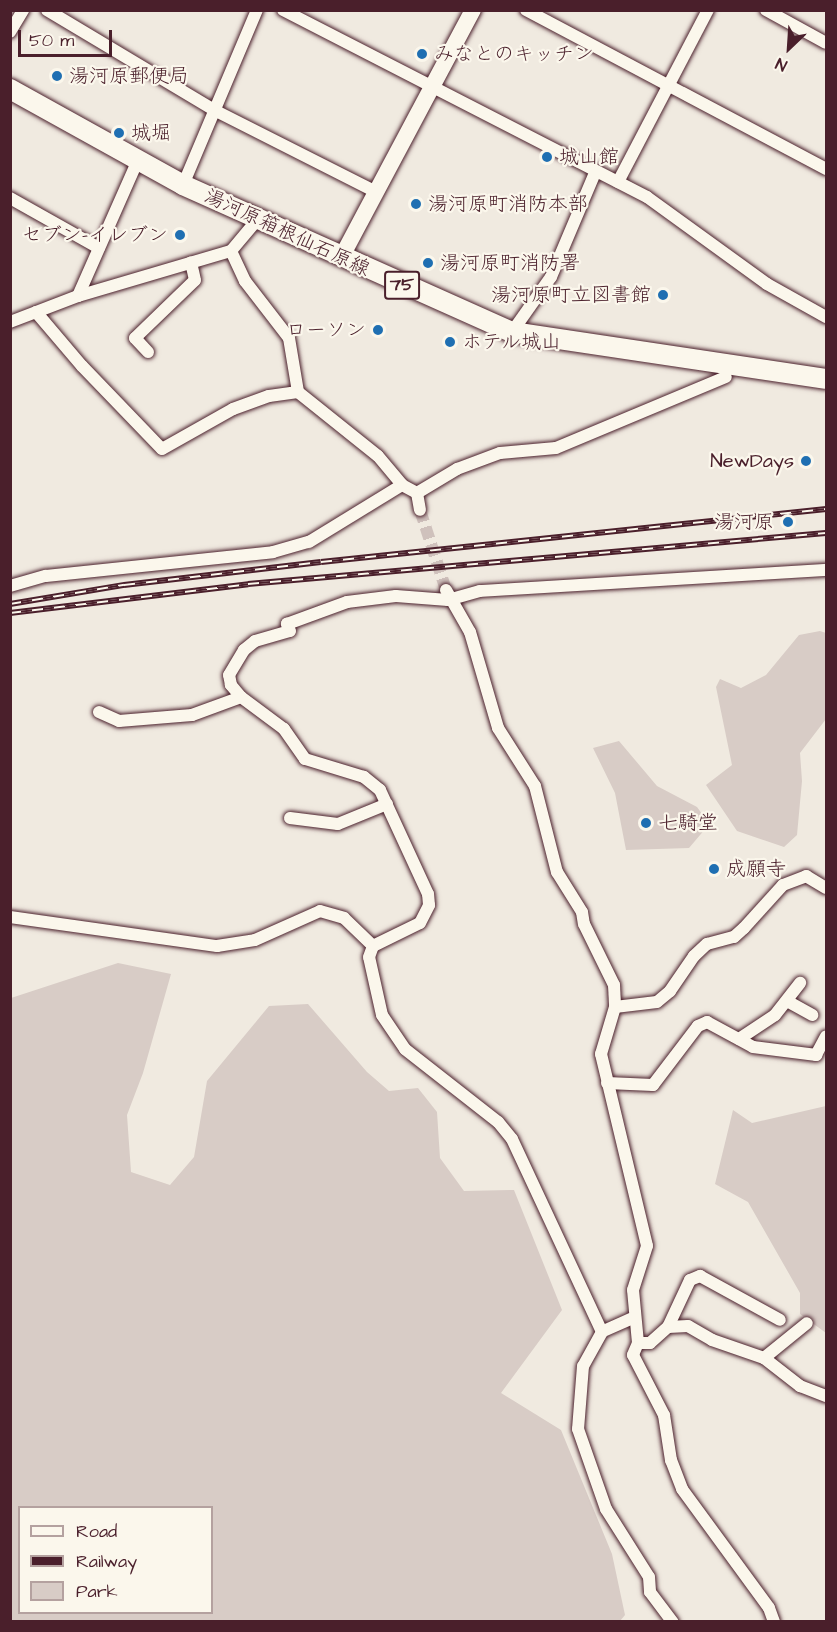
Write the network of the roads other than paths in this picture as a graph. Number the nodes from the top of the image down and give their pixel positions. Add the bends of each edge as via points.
1 (23, 10) edge
2 (47, 10) edge
3 (257, 10) edge
4 (282, 10) edge
5 (473, 10) edge
6 (526, 10) edge
7 (708, 10) edge
8 (766, 10) edge
9 (10, 32) edge
10 (826, 43) edge
11 (668, 85) junction
12 (10, 88) edge
13 (431, 89) junction
14 (214, 110) junction
15 (138, 160) junction
16 (826, 169) edge
17 (595, 173) junction
18 (618, 182) junction
19 (183, 185) junction
20 (376, 192) junction
21 (10, 198) edge
22 (257, 220) junction
23 (99, 248) junction
24 (231, 251) junction
25 (341, 258) junction
26 (191, 262) junction
27 (78, 296) junction
28 (36, 312) junction
29 (826, 317) edge
30 (10, 322) edge
31 (512, 332) junction
32 (148, 352) dead end
33 (726, 377) dead end
34 (826, 379) edge
35 (298, 392) junction
36 (402, 485) junction
37 (417, 493) junction
38 (420, 510) tunnel mouth
39 (826, 570) edge
40 (10, 586) edge
41 (447, 595) junction
42 (308, 625) dead end
43 (290, 631) junction
44 (242, 697) junction
45 (99, 712) dead end
46 (387, 804) junction
47 (290, 818) dead end
48 (826, 888) edge
49 (10, 917) edge
50 (373, 946) junction
51 (800, 982) dead end
52 (786, 1001) junction
53 (615, 1007) junction
54 (812, 1015) dead end
55 (826, 1036) edge
56 (739, 1039) junction
57 (607, 1083) junction
58 (635, 1317) junction
59 (780, 1320) dead end
60 (807, 1323) dead end
61 (668, 1327) junction
62 (602, 1332) junction
63 (638, 1343) junction
64 (764, 1358) junction
65 (826, 1396) edge
66 (673, 1622) edge
67 (774, 1622) edge

1 - 9 street
2 - 14 street
3 - 14 street
4 - 13 street
5 - 13 street
6 - 11 street
7 - 11 street
8 - 10 street
11 - 16 street
11 - 18 street
12 - 15 main road, 湯河原箱根仙石原線 / 75
13 - 17 street
13 - 20 street
14 - 19 street
14 - 20 street
15 - 19 main road, 湯河原箱根仙石原線 / 75
15 - 23 street
17 - 18 street
17 - 31 street via 551,277
18 - 29 street via 647,197 767,284
19 - 22 main road, 湯河原箱根仙石原線 / 75
20 - 25 street
21 - 23 street
22 - 24 street
22 - 25 main road, 湯河原箱根仙石原線 / 75
23 - 27 street
24 - 26 street
24 - 35 street via 245,281 289,338
25 - 31 main road, 湯河原箱根仙石原線 / 75
26 - 27 street
26 - 32 street via 195,280 135,338
27 - 28 street
28 - 30 street
28 - 35 street via 162,449 234,410 269,396
31 - 34 main road, 湯河原箱根仙石原線 / 75
33 - 37 street via 556,448 500,453 457,469
35 - 36 street via 370,450
36 - 37 street
36 - 40 street via 309,542 273,552 46,576
37 - 38 street
39 - 41 street
41 - 43 street via 347,602 287,624
41 - 53 street via 470,633 498,728 535,786 557,872 604,959 614,985
42 - 43 street
43 - 44 street via 255,641 244,650 229,675 231,685
44 - 45 street via 192,716 119,721
44 - 46 street via 284,729 305,759 374,782
46 - 47 street via 338,824
46 - 50 street via 429,904 420,923
48 - 53 street via 806,876 783,885 744,928 700,950 670,991 657,1002
49 - 50 street via 217,946 270,934 320,911 344,918
50 - 62 street via 369,957 374,987 392,1035 512,1138
51 - 52 street
52 - 54 street
52 - 56 street via 775,1016
53 - 57 street via 601,1054
55 - 56 street via 816,1055 753,1047
56 - 57 street via 708,1022 698,1026 653,1085
57 - 58 street via 647,1246 633,1290
58 - 62 street
58 - 63 street
59 - 61 street via 700,1276 690,1280
60 - 64 street
61 - 63 street via 650,1343
61 - 64 street via 688,1326 712,1340
62 - 66 street via 580,1377 578,1429 606,1509 649,1577 650,1592
63 - 67 street via 633,1354 664,1415 671,1460 682,1489 769,1608
64 - 65 street via 800,1386

